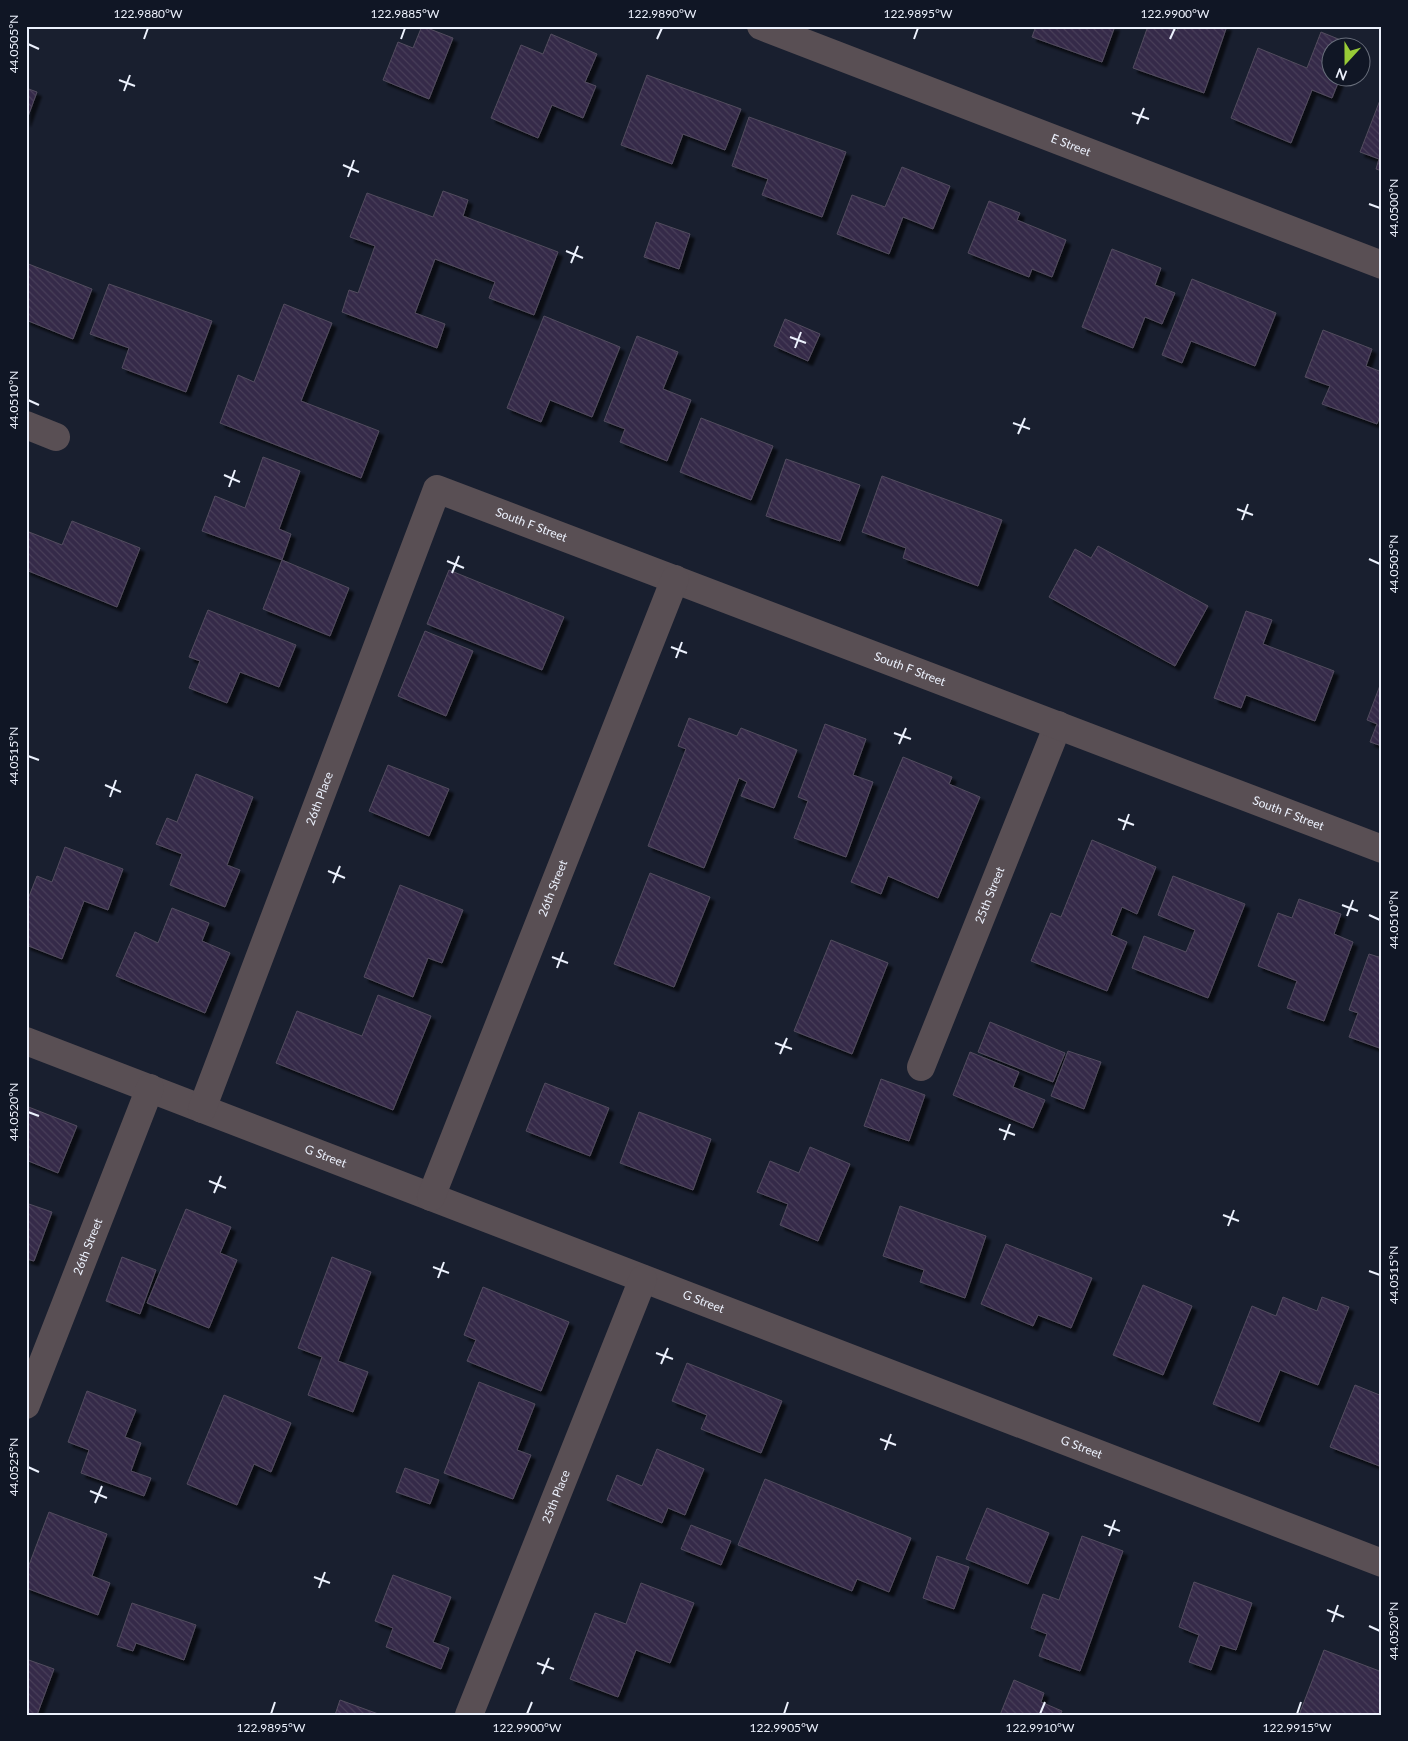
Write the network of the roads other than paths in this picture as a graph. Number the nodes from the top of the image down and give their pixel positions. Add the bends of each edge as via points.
1 (761, 26) edge
2 (1382, 264) edge
3 (26, 425) edge
4 (56, 437) dead end
5 (437, 488) joint
6 (675, 579) junction
7 (1058, 725) junction
8 (1382, 849) edge
9 (26, 1041) edge
10 (921, 1067) dead end
11 (150, 1088) junction
12 (202, 1109) junction
13 (431, 1198) junction
14 (642, 1279) junction
15 (26, 1406) edge
16 (1382, 1563) edge
17 (469, 1715) edge

1 - 2 street, E Street
3 - 4 street
5 - 6 street, South F Street
5 - 12 street, 26th Place
6 - 7 street, South F Street
6 - 13 street, 26th Street
7 - 8 street, South F Street
7 - 10 street, 25th Street
9 - 11 street, G Street
11 - 12 street, G Street
11 - 15 street, 26th Street
12 - 13 street, G Street
13 - 14 street, G Street
14 - 16 street, G Street
14 - 17 street, 25th Place

